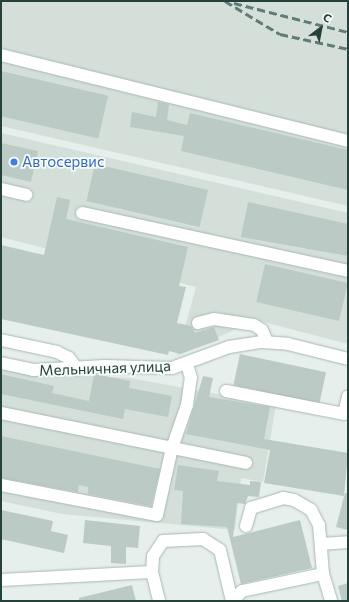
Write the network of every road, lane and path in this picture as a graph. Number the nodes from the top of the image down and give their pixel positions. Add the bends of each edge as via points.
1 (1, 55) edge
2 (348, 141) edge
3 (1, 189) edge
4 (26, 195) dead end
5 (82, 213) dead end
6 (348, 271) edge
7 (198, 323) dead end
8 (1, 340) edge
9 (267, 342) junction
10 (348, 359) edge
11 (1, 363) edge
12 (187, 364) junction
13 (76, 369) junction
14 (226, 391) dead end
15 (348, 396) edge
16 (1, 413) edge
17 (172, 448) junction
18 (246, 463) dead end
19 (1, 485) edge
20 (246, 526) dead end
21 (348, 542) edge
22 (321, 544) junction
23 (152, 572) junction
24 (323, 574) junction
25 (1, 580) edge
26 (159, 601) edge
27 (232, 601) edge
28 (331, 601) edge

1 - 2 street
3 - 4 street
5 - 6 street
7 - 9 street via 214,319 254,325 262,330
8 - 13 street via 56,352 69,358
9 - 10 street, Мельничная улица via 288,344
9 - 12 street, Мельничная улица via 247,342
11 - 13 street, Мельничная улица via 33,370
12 - 13 street, Мельничная улица via 172,368
12 - 17 street via 192,378 187,405
14 - 15 street via 344,414
16 - 17 street
17 - 18 street
17 - 19 street via 159,512 153,516
20 - 22 street via 251,508 289,498 311,510 316,516
21 - 22 street
22 - 24 street
23 - 25 street
23 - 26 street
23 - 27 street via 152,556 163,541 203,539 220,550
24 - 27 street via 242,591
24 - 28 street

